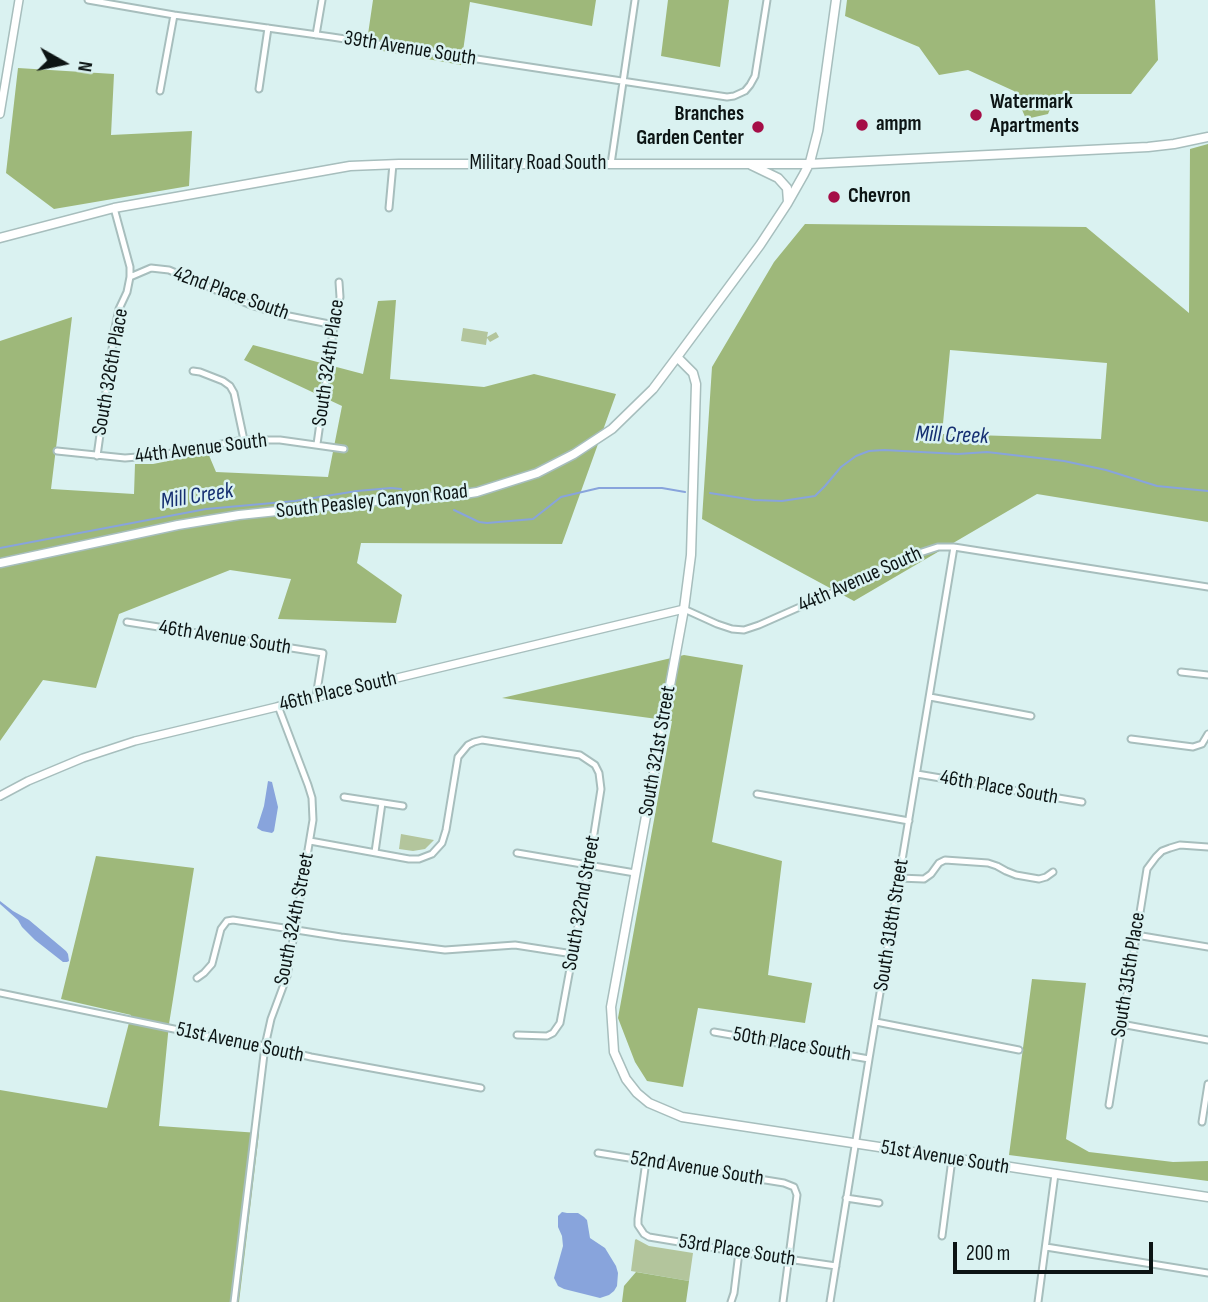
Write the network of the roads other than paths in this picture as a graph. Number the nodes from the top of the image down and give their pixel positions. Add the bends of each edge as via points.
1 (19, 0) edge
2 (88, 0) edge
3 (322, 0) edge
4 (635, 0) edge
5 (767, 0) edge
6 (836, 0) edge
7 (174, 15) junction
8 (268, 28) junction
9 (316, 35) junction
10 (623, 81) junction
11 (259, 89) dead end
12 (160, 91) dead end
13 (1, 94) edge
14 (0, 114) edge
15 (1208, 137) edge
16 (393, 164) junction
17 (611, 164) junction
18 (749, 164) junction
19 (809, 164) junction
20 (788, 202) junction
21 (114, 208) junction
22 (389, 208) dead end
23 (0, 239) edge
24 (130, 277) junction
25 (339, 282) dead end
26 (334, 325) junction
27 (677, 357) junction
28 (193, 371) dead end
29 (244, 440) junction
30 (317, 444) junction
31 (344, 449) dead end
32 (57, 450) dead end
33 (97, 456) junction
34 (954, 547) junction
35 (0, 563) edge
36 (1208, 587) edge
37 (684, 609) junction
38 (127, 622) dead end
39 (1181, 672) dead end
40 (1208, 675) edge
41 (316, 697) junction
42 (930, 697) junction
43 (278, 706) junction
44 (1031, 716) dead end
45 (1208, 734) edge
46 (1131, 739) dead end
47 (917, 774) junction
48 (757, 794) dead end
49 (0, 796) edge
50 (344, 797) dead end
51 (1082, 802) dead end
52 (382, 803) junction
53 (403, 806) dead end
54 (909, 821) junction
55 (310, 841) junction
56 (1208, 847) edge
57 (375, 852) junction
58 (517, 852) dead end
59 (589, 865) junction
60 (1053, 872) dead end
61 (635, 873) junction
62 (899, 878) junction
63 (295, 930) junction
64 (1136, 935) junction
65 (1208, 947) edge
66 (573, 954) junction
67 (197, 978) dead end
68 (0, 993) edge
69 (876, 1022) junction
70 (1121, 1024) junction
71 (714, 1032) dead end
72 (517, 1035) dead end
73 (1208, 1040) edge
74 (265, 1046) junction
75 (1019, 1050) dead end
76 (869, 1059) junction
77 (1208, 1084) edge
78 (481, 1088) dead end
79 (1109, 1105) dead end
80 (682, 1118) joint
81 (1202, 1122) dead end
82 (855, 1144) junction
83 (598, 1153) dead end
84 (952, 1159) junction
85 (646, 1161) junction
86 (1055, 1174) junction
87 (846, 1198) junction
88 (1208, 1198) edge
89 (879, 1203) dead end
90 (942, 1236) dead end
91 (1046, 1247) junction
92 (739, 1252) junction
93 (789, 1259) junction
94 (836, 1266) junction
95 (1208, 1273) edge
96 (234, 1302) edge
97 (731, 1302) edge
98 (783, 1302) edge
99 (830, 1302) edge
100 (1038, 1302) edge

1 - 13 street
2 - 7 street, 39th Avenue South
3 - 9 street
4 - 10 street
5 - 10 street, 39th Avenue South via 755,76 745,91 732,97
6 - 19 main road, South Peasley Canyon Road via 822,108
7 - 8 street, 39th Avenue South
7 - 12 street
8 - 9 street, 39th Avenue South
8 - 11 street
9 - 10 street, 39th Avenue South
10 - 17 street
13 - 14 street
15 - 19 main road, Military Road South via 1148,147
16 - 17 main road, Military Road South
16 - 21 main road, Military Road South via 350,166
16 - 22 street
17 - 18 main road, Military Road South
18 - 19 main road, Military Road South
18 - 20 main road via 778,178 787,188
19 - 20 main road, South Peasley Canyon Road
20 - 27 main road, South Peasley Canyon Road
21 - 23 main road, Military Road South
21 - 24 street, South 326th Place
24 - 26 street, 42nd Place South via 151,268 169,270 251,305
24 - 33 street, South 326th Place via 115,328
25 - 26 street, South 324th Place
26 - 30 street, South 324th Place
27 - 35 main road, South Peasley Canyon Road via 612,429 537,473 477,492 239,515
27 - 37 main road, South 321st Street via 693,373 696,384 691,555
28 - 29 street via 230,386
29 - 30 street, 44th Avenue South
29 - 33 street, 44th Avenue South via 161,455
30 - 31 street, 44th Avenue South
32 - 33 street, 44th Avenue South
34 - 36 street, 44th Avenue South
34 - 37 street, 44th Avenue South via 923,551 744,630
34 - 42 street, South 318th Street
37 - 41 street, 46th Place South
37 - 61 main road, South 321st Street
38 - 41 street, 46th Avenue South via 323,653
39 - 40 street
41 - 43 street, 46th Place South
42 - 44 street
42 - 47 street, South 318th Street
43 - 49 street, 46th Place South via 83,758
43 - 55 street, South 324th Street via 312,798
45 - 46 street via 1202,744 1187,747
47 - 51 street, 46th Place South
47 - 54 street, South 318th Street
48 - 54 street
50 - 52 street
52 - 53 street
52 - 57 street
54 - 62 street, South 318th Street
55 - 57 street
55 - 63 street, South 324th Street
56 - 64 street, South 315th Place via 1180,845 1162,851 1150,863
57 - 59 street, South 322nd Street via 419,859 435,852 446,830 458,757 468,745 482,740 580,755 595,765 601,789
58 - 59 street
59 - 61 street
59 - 66 street, South 322nd Street
60 - 62 street via 1040,878 1016,875 988,863 945,860 923,879
61 - 80 main road, South 321st Street via 611,1007 614,1052 636,1093
62 - 69 street, South 318th Street
63 - 66 street via 445,950 515,945
63 - 67 street via 228,921 218,937 212,964
63 - 74 street, South 324th Street via 288,976
64 - 65 street
64 - 70 street, South 315th Place
66 - 72 street, South 322nd Street via 554,1033
68 - 74 street, 51st Avenue South
69 - 75 street
69 - 76 street, South 318th Street
70 - 73 street
70 - 79 street, South 315th Place
71 - 76 street, 50th Place South
74 - 78 street, 51st Avenue South
74 - 96 street, South 324th Street
76 - 82 street, South 318th Street
77 - 81 street
80 - 82 main road, 51st Avenue South
82 - 84 main road, 51st Avenue South
82 - 87 street, South 318th Street
83 - 85 street, 52nd Avenue South
84 - 86 main road, 51st Avenue South
84 - 90 street
85 - 92 street, 53rd Place South via 640,1230 649,1237
85 - 93 street, 52nd Avenue South via 794,1187 797,1195
86 - 88 main road, 51st Avenue South
86 - 91 street
87 - 89 street
87 - 94 street, South 318th Street
91 - 95 street
91 - 100 street
92 - 93 street, 53rd Place South
92 - 97 street
93 - 94 street, 53rd Place South
93 - 98 street
94 - 99 street, South 318th Street

